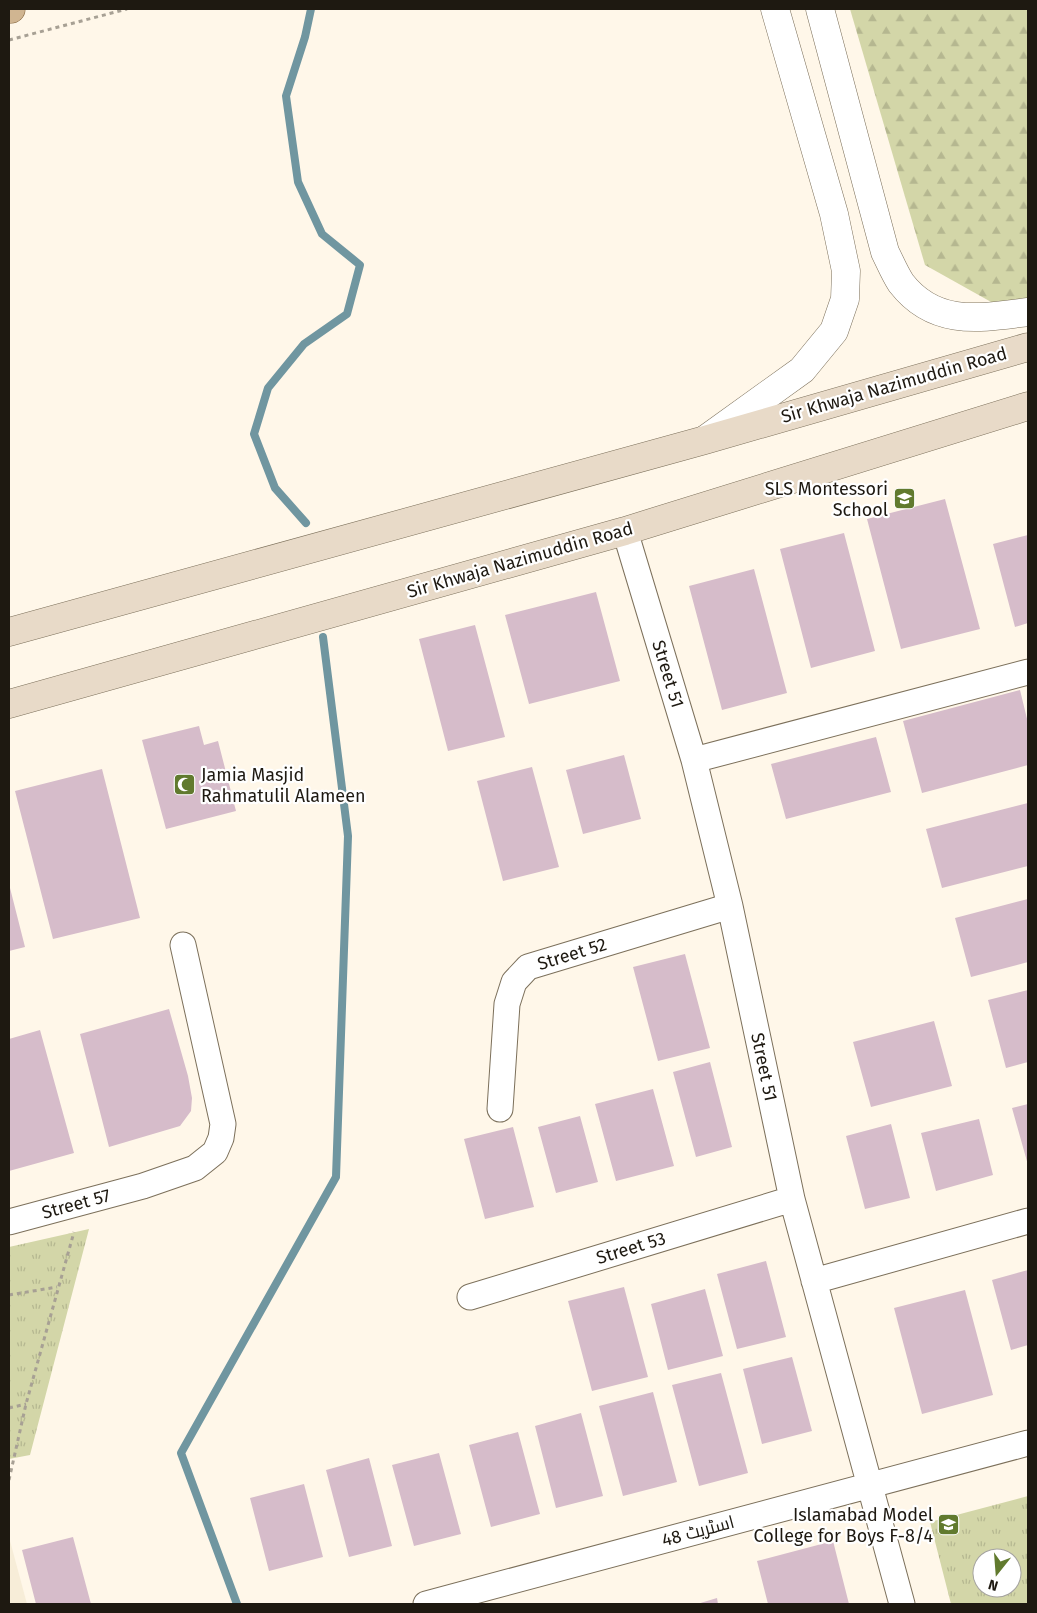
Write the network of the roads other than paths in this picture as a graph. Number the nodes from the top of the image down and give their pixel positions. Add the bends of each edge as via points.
1 (775, 9) edge
2 (820, 9) edge
3 (1028, 312) edge
4 (1028, 347) edge
5 (1028, 406) edge
6 (705, 440) junction
7 (625, 531) junction
8 (9, 632) edge
9 (1028, 672) edge
10 (9, 704) edge
11 (694, 760) junction
12 (730, 906) junction
13 (183, 944) dead end
14 (500, 1109) dead end
15 (792, 1199) junction
16 (1028, 1221) edge
17 (9, 1222) edge
18 (814, 1281) junction
19 (470, 1297) dead end
20 (1028, 1443) edge
21 (869, 1484) junction
22 (426, 1604) edge
23 (902, 1604) edge

1 - 6 street via 834,214 846,271 845,299 834,331 802,370
2 - 3 street via 885,252 901,282 918,300 938,312 983,318
4 - 6 main road, Sir Khwaja Nazimuddin Road
5 - 7 main road, Sir Khwaja Nazimuddin Road
6 - 8 main road, Sir Khwaja Nazimuddin Road
7 - 10 main road, Sir Khwaja Nazimuddin Road
7 - 11 street, Street 51
9 - 11 street
11 - 12 street, Street 51
12 - 14 street, Street 52 via 528,967 514,982 507,1004
12 - 15 street, Street 51
13 - 17 street, Street 57 via 223,1124 214,1152 196,1168 143,1186
15 - 18 street, Street 51
15 - 19 street, Street 53
16 - 18 street
18 - 21 street, Street 51
20 - 21 street, اسٹریٹ 48
21 - 22 street, اسٹریٹ 48
21 - 23 street, Street 51

